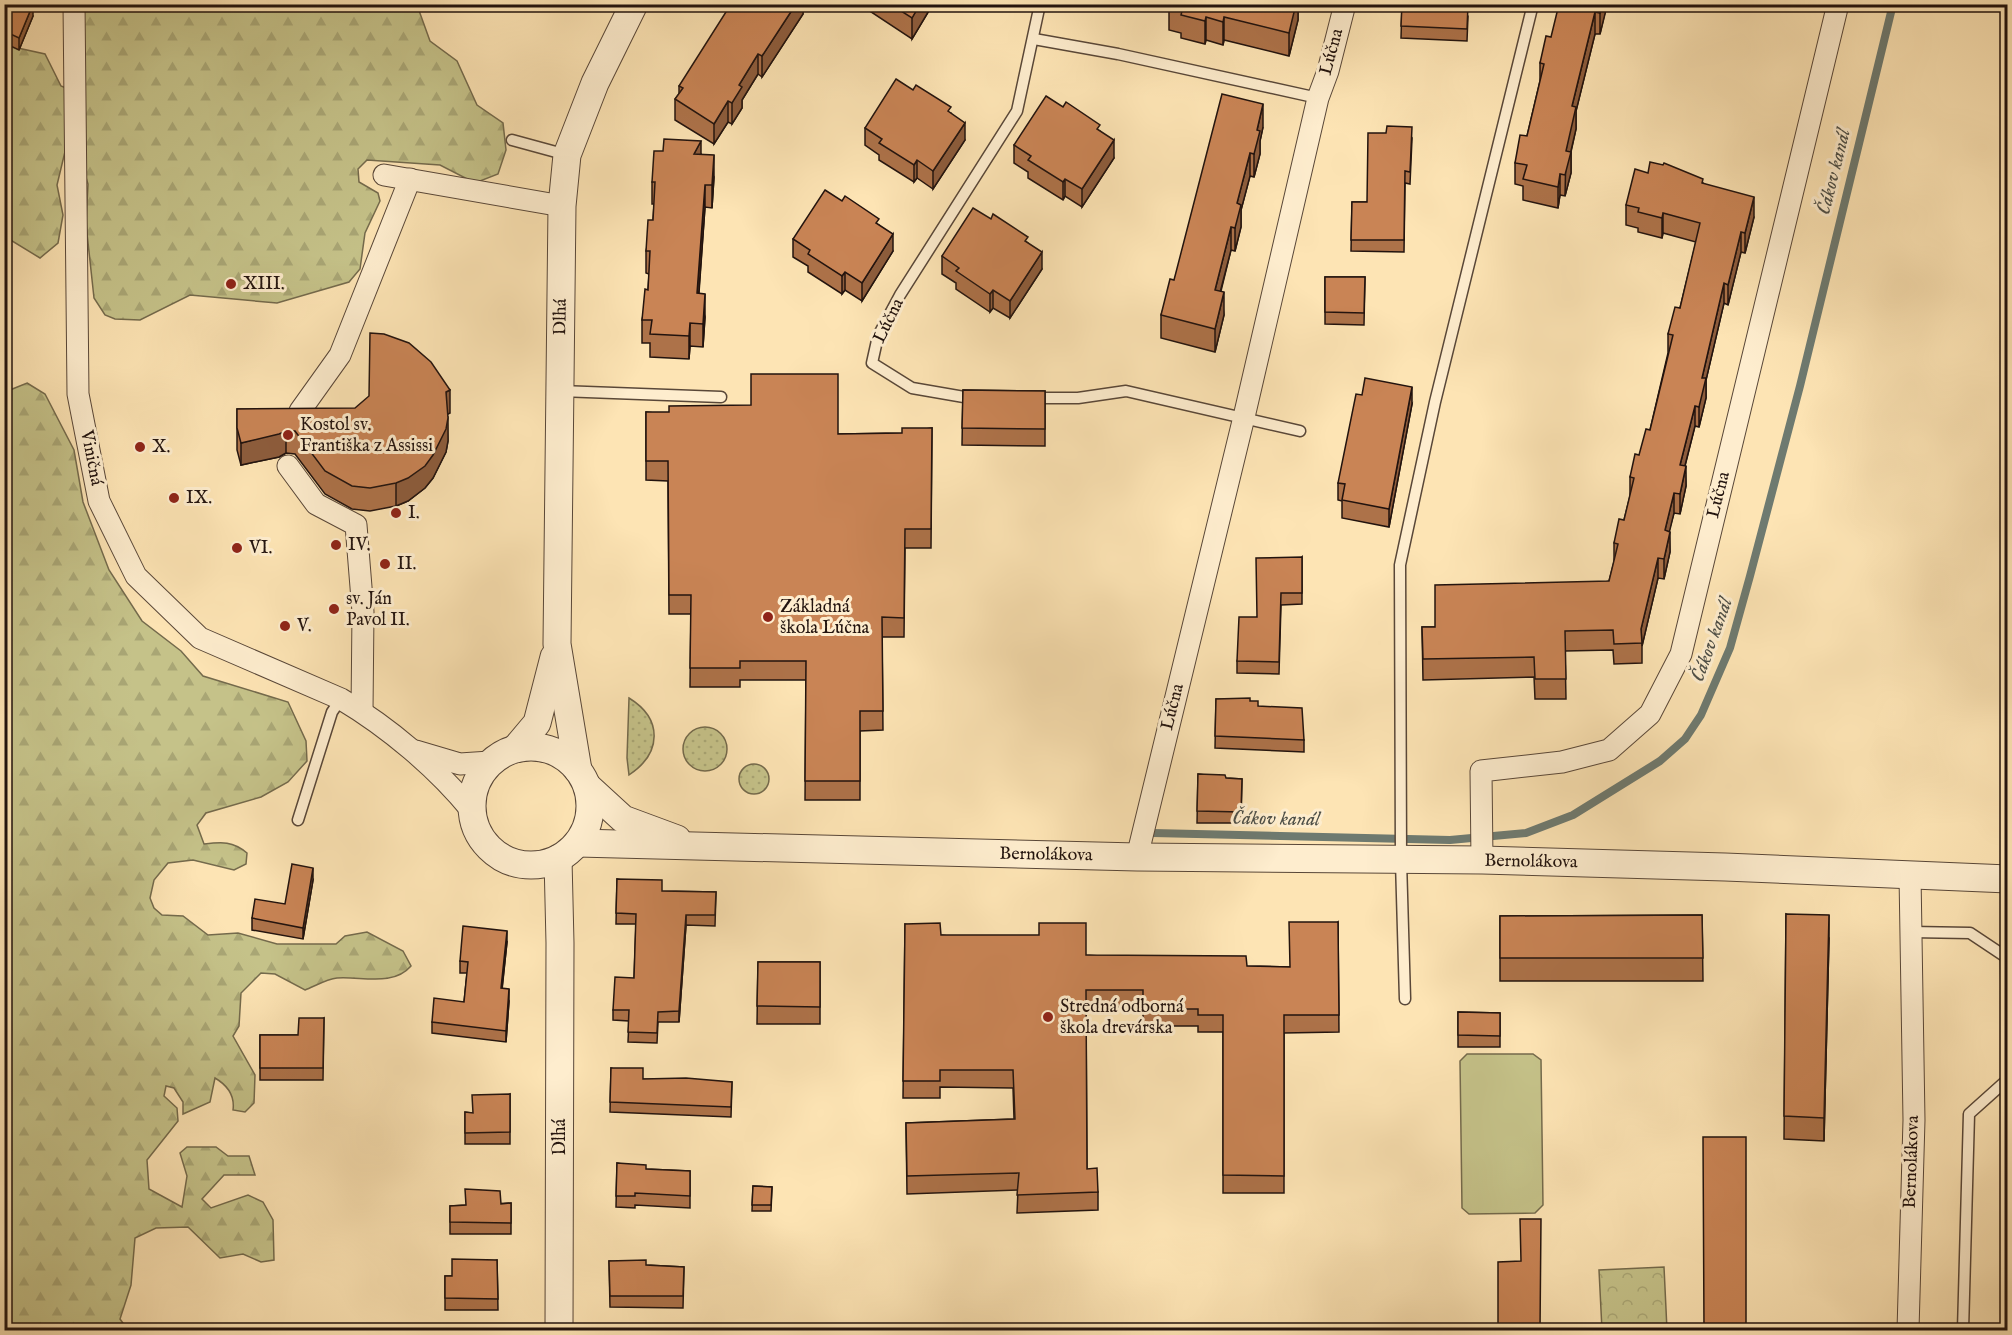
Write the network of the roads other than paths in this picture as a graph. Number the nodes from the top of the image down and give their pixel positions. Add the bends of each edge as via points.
1 (74, 4) edge
2 (634, 4) edge
3 (1040, 4) edge
4 (1345, 4) edge
5 (1533, 4) edge
6 (1838, 4) edge
7 (1034, 39) junction
8 (1318, 98) junction
9 (512, 140) dead end
10 (567, 155) junction
11 (384, 175) dead end
12 (410, 179) junction
13 (562, 206) junction
14 (560, 391) junction
15 (721, 397) dead end
16 (987, 397) edge
17 (1021, 398) edge
18 (300, 411) edge
19 (1244, 417) junction
20 (1300, 431) dead end
21 (288, 466) dead end
22 (557, 644) junction
23 (341, 699) junction
24 (362, 711) junction
25 (516, 748) junction
26 (409, 750) junction
27 (490, 762) junction
28 (583, 778) junction
29 (471, 810) junction
30 (298, 820) dead end
31 (698, 846) junction
32 (568, 851) junction
33 (1137, 857) junction
34 (1482, 860) junction
35 (1401, 861) junction
36 (516, 864) junction
37 (1910, 875) junction
38 (2007, 879) edge
39 (1911, 932) junction
40 (560, 943) junction
41 (1405, 999) dead end
42 (2007, 1057) edge
43 (2007, 1079) edge
44 (559, 1330) edge
45 (1908, 1330) edge
46 (1963, 1330) edge

1 - 23 street, Viničná via 78,394 99,501 136,576 200,638
2 - 10 street, Dlhá via 595,83
3 - 7 lane, Lúčna
4 - 8 street, Lúčna
5 - 35 lane via 1433,412 1400,565
6 - 34 street, Lúčna via 1681,654 1650,714 1608,750 1562,762 1481,771
7 - 8 lane, Lúčna
7 - 16 lane, Lúčna via 1017,111 900,295 878,336 872,363 912,388
8 - 19 street, Lúčna
9 - 10 lane
10 - 13 street, Dlhá
11 - 12 street
12 - 13 street
12 - 18 street via 340,355
13 - 14 street, Dlhá
14 - 15 lane
14 - 22 street, Dlhá
17 - 19 lane via 1078,398 1126,391
19 - 20 lane
19 - 33 street, Lúčna
21 - 24 street via 316,504 356,525 363,612
22 - 25 street via 537,723
22 - 28 street
23 - 24 street, Viničná
23 - 30 lane via 332,712
24 - 26 street, Viničná
25 - 27 street
25 - 28 street via 550,749 566,758
26 - 27 street via 460,764
26 - 29 street, Viničná via 450,784
27 - 29 street via 472,793
28 - 31 street via 623,819
28 - 32 street via 590,816 585,830
29 - 36 street via 480,838 502,858
31 - 32 street, Bernolákova
31 - 33 street, Bernolákova
32 - 36 street via 545,864
32 - 40 street, Dlhá
33 - 35 street, Bernolákova
34 - 35 street, Bernolákova
34 - 37 street, Bernolákova
35 - 41 lane
36 - 40 street via 543,891
37 - 38 street
37 - 39 street, Bernolákova
39 - 42 lane via 1971,933 2006,957
39 - 45 street, Bernolákova via 1914,1120
40 - 44 street, Dlhá
43 - 46 lane via 1969,1114

